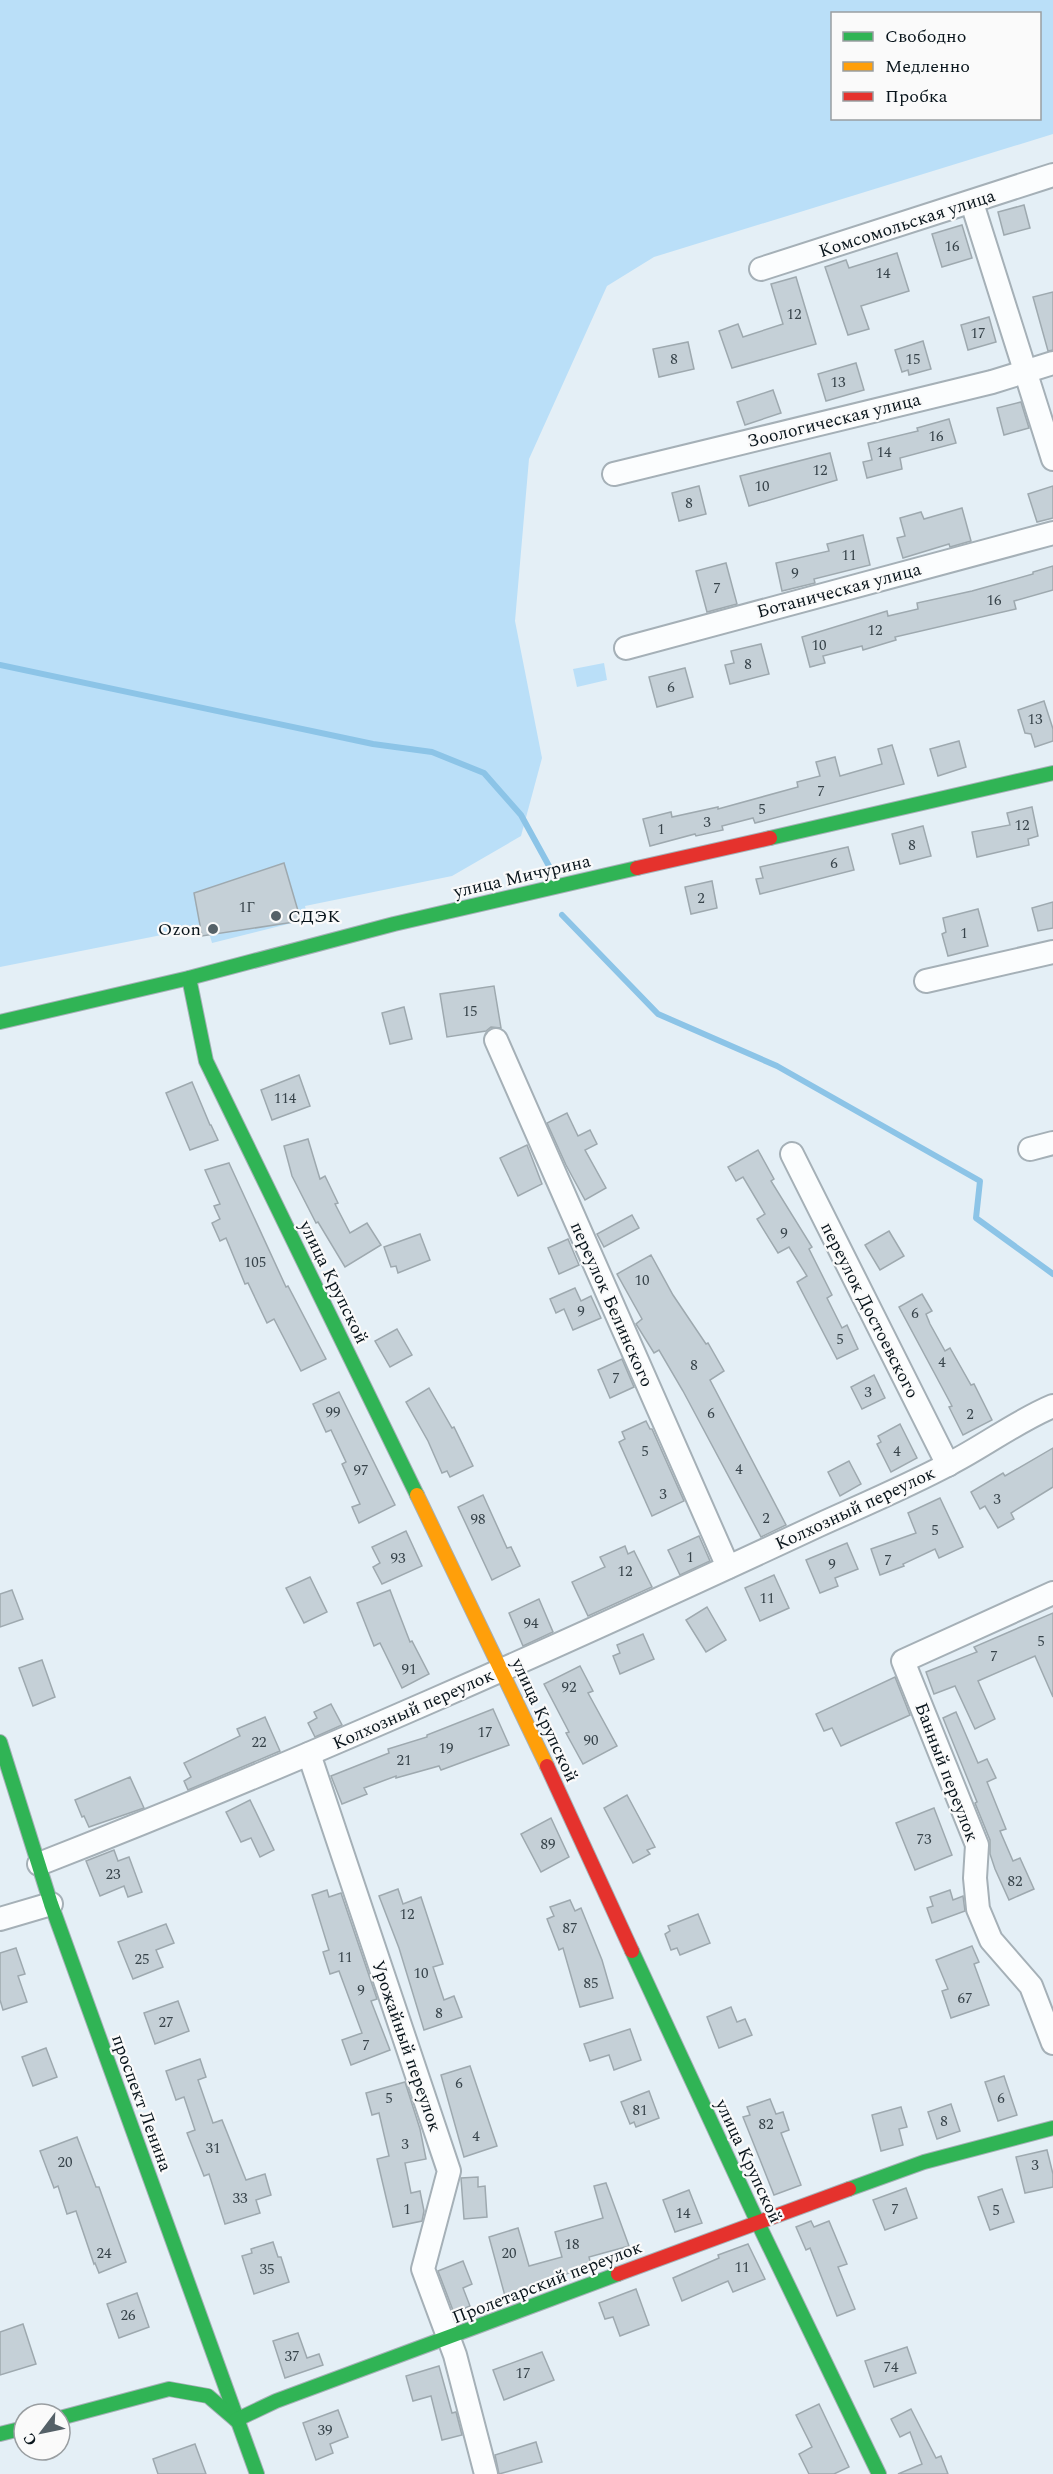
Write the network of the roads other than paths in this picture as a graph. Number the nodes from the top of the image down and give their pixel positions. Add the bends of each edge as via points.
1 (1053, 175) edge
2 (972, 202) junction
3 (761, 269) dead end
4 (1053, 363) edge
5 (1025, 372) junction
6 (1053, 459) edge
7 (614, 474) dead end
8 (1053, 533) edge
9 (626, 648) dead end
10 (1053, 773) edge
11 (1053, 952) edge
12 (189, 978) junction
13 (926, 981) dead end
14 (0, 1022) edge
15 (496, 1040) dead end
16 (1053, 1143) edge
17 (1030, 1149) dead end
18 (792, 1154) dead end
19 (1053, 1406) edge
20 (948, 1465) junction
21 (728, 1568) junction
22 (1053, 1593) edge
23 (502, 1669) junction
24 (0, 1742) edge
25 (309, 1754) junction
26 (39, 1864) junction
27 (51, 1904) junction
28 (0, 1919) edge
29 (1053, 2043) edge
30 (1053, 2128) edge
31 (757, 2221) junction
32 (449, 2338) junction
33 (72, 2415) edge
34 (236, 2420) junction
35 (257, 2474) edge
36 (486, 2474) edge
37 (879, 2474) edge

1 - 2 street, Комсомольская улица
2 - 3 street, Комсомольская улица
2 - 5 street
4 - 5 street, Зоологическая улица
5 - 6 street
5 - 7 street, Зоологическая улица
8 - 9 street, Ботаническая улица
10 - 12 street, улица Мичурина via 394,924
11 - 13 street
12 - 14 street, улица Мичурина
12 - 23 street, улица Крупской via 206,1061
15 - 21 street, переулок Белинского
16 - 17 street
18 - 20 street, переулок Достоевского
19 - 20 street, Колхозный переулок via 1024,1418
20 - 21 street, Колхозный переулок
21 - 23 street, Колхозный переулок
22 - 29 street, Банный переулок via 903,1661 977,1845 978,1909 991,1940 1031,1986
23 - 25 street, Колхозный переулок
23 - 31 street, улица Крупской
24 - 26 street, проспект Ленина
25 - 26 street, Колхозный переулок
25 - 32 street, Урожайный переулок via 449,2171 423,2269
26 - 27 street, проспект Ленина
27 - 28 street
27 - 34 street, проспект Ленина
30 - 31 street, Пролетарский переулок via 924,2162
31 - 32 street, Пролетарский переулок
31 - 37 street, улица Крупской
32 - 34 street, Пролетарский переулок via 276,2401
32 - 36 street, Урожайный переулок
33 - 34 street via 169,2389 208,2396
34 - 35 street, проспект Ленина

